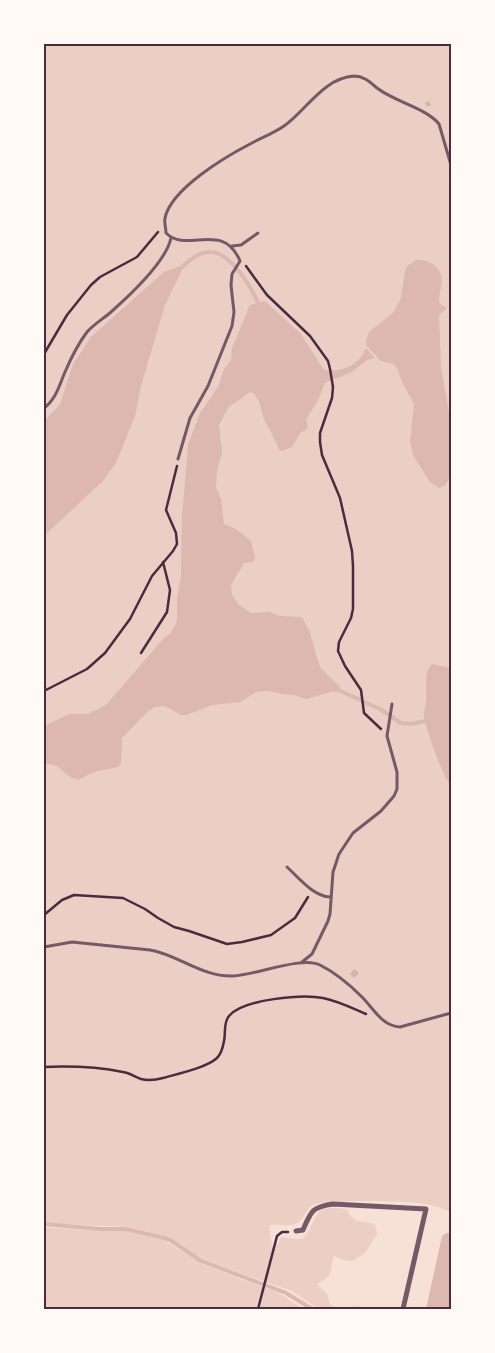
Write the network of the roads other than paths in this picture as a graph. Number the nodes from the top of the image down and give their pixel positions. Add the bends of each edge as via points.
1 (451, 165) edge
2 (258, 233) dead end
3 (171, 238) junction
4 (231, 246) junction
5 (44, 408) edge
6 (178, 459) road end
7 (392, 704) dead end
8 (286, 867) dead end
9 (330, 897) junction
10 (44, 947) edge
11 (302, 962) junction
12 (451, 1013) edge
13 (296, 1231) road end
14 (403, 1309) edge

1 - 3 lane via 435,119 388,96 365,78 351,76 323,89 282,127 198,177 170,207 166,233
2 - 4 lane via 241,245
3 - 4 lane via 216,239
3 - 5 lane via 164,254 130,295 87,332 68,365 56,396
4 - 6 lane via 240,263 232,274 232,326 208,386 190,418
7 - 9 lane via 388,736 397,772 397,789 388,803 352,833 339,854
8 - 9 lane via 321,895
9 - 11 lane via 328,922 312,954
10 - 11 lane via 72,942 159,951 207,973 233,976
11 - 12 lane via 320,965 393,1026
13 - 14 street via 303,1230 308,1215 323,1205 426,1209

